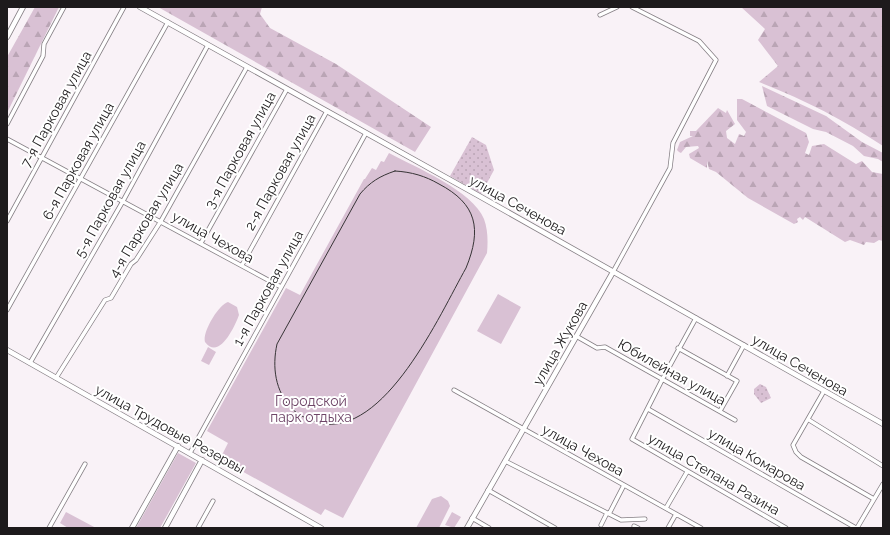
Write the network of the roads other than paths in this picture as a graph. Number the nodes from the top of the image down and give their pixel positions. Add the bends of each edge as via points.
1 (23, 7) edge
2 (64, 7) edge
3 (124, 7) edge
4 (140, 7) edge
5 (617, 7) edge
6 (632, 7) edge
7 (600, 15) dead end
8 (168, 22) junction
9 (7, 37) edge
10 (208, 45) junction
11 (247, 67) junction
12 (286, 88) junction
13 (327, 111) junction
14 (7, 124) edge
15 (366, 133) junction
16 (7, 139) edge
17 (41, 158) junction
18 (80, 180) junction
19 (123, 200) junction
20 (7, 221) edge
21 (161, 221) junction
22 (201, 243) junction
23 (242, 265) junction
24 (613, 272) junction
25 (281, 287) junction
26 (7, 310) edge
27 (696, 318) junction
28 (576, 336) junction
29 (744, 345) junction
30 (678, 348) junction
31 (7, 350) edge
32 (30, 363) junction
33 (727, 376) junction
34 (56, 378) junction
35 (663, 378) junction
36 (454, 390) dead end
37 (824, 391) junction
38 (648, 409) junction
39 (720, 411) junction
40 (735, 420) dead end
41 (809, 420) junction
42 (883, 424) edge
43 (523, 429) junction
44 (178, 446) junction
45 (190, 453) junction
46 (202, 460) junction
47 (505, 461) junction
48 (85, 464) dead end
49 (883, 466) edge
50 (687, 472) junction
51 (883, 484) edge
52 (624, 485) junction
53 (488, 490) junction
54 (874, 499) junction
55 (213, 500) dead end
56 (666, 508) junction
57 (608, 513) junction
58 (676, 514) junction
59 (472, 518) junction
60 (645, 519) dead end
61 (601, 525) dead end
62 (49, 528) edge
63 (132, 528) edge
64 (165, 528) edge
65 (198, 528) edge
66 (321, 528) edge
67 (467, 528) edge
68 (490, 528) edge
69 (556, 528) edge
70 (668, 528) edge
71 (701, 528) edge
72 (786, 528) edge
73 (856, 528) edge

1 - 9 main road
2 - 14 street
3 - 17 street, 7-я Парковая улица
4 - 8 main road, улица Сеченова
5 - 7 street
6 - 24 street, улица Жукова via 698,41 716,60 673,143 670,168
8 - 10 main road, улица Сеченова
8 - 18 street, 6-я Парковая улица
10 - 11 main road, улица Сеченова
10 - 19 street, 5-я Парковая улица
11 - 12 main road, улица Сеченова
11 - 21 street, 4-я Парковая улица
12 - 13 main road, улица Сеченова
12 - 22 street, 3-я Парковая улица
13 - 15 main road, улица Сеченова
13 - 23 street, 2-я Парковая улица
15 - 24 main road, улица Сеченова
15 - 25 street, 1-я Парковая улица
16 - 17 street, улица Чехова
17 - 18 street, улица Чехова
17 - 20 street, 7-я Парковая улица
18 - 19 street, улица Чехова
18 - 26 street, 6-я Парковая улица
19 - 21 street, улица Чехова
19 - 32 street, 5-я Парковая улица
21 - 22 street, улица Чехова
21 - 34 street, 4-я Парковая улица via 111,298 105,300
22 - 23 street, улица Чехова
23 - 25 street, улица Чехова
24 - 27 main road, улица Сеченова
24 - 28 main road, улица Жукова
25 - 45 street, 1-я Парковая улица
27 - 29 main road, улица Сеченова
27 - 30 street
28 - 35 street, Юбилейная улица via 596,348 605,347
28 - 43 main road, улица Жукова
29 - 33 street
29 - 37 main road, улица Сеченова
30 - 33 street
30 - 35 street
31 - 32 main road, улица Трудовые Резервы
32 - 34 main road, улица Трудовые Резервы
33 - 39 street via 737,381
34 - 44 main road, улица Трудовые Резервы
35 - 38 street
35 - 39 street, Юбилейная улица
36 - 43 street, улица Чехова
37 - 41 street
37 - 42 main road, улица Сеченова
38 - 50 street, улица Степана Разина via 632,439
38 - 73 street, улица Комарова
39 - 40 street, Юбилейная улица
41 - 49 street
41 - 54 street via 793,445 796,452
43 - 47 main road, улица Жукова
43 - 52 street, улица Чехова
44 - 45 main road, улица Трудовые Резервы
44 - 63 main road
45 - 46 main road, улица Трудовые Резервы
46 - 64 main road
46 - 66 main road, улица Трудовые Резервы
47 - 53 main road, улица Жукова
47 - 57 street
48 - 62 street
50 - 56 street
50 - 72 street, улица Степана Разина
51 - 54 street
52 - 56 street, улица Чехова
52 - 57 street
53 - 59 main road, улица Жукова
53 - 69 street
54 - 73 street
55 - 65 street
56 - 58 street, улица Чехова
57 - 60 street via 621,520
57 - 61 street
58 - 70 street
58 - 71 street, улица Чехова
59 - 67 main road, улица Жукова
59 - 68 street

